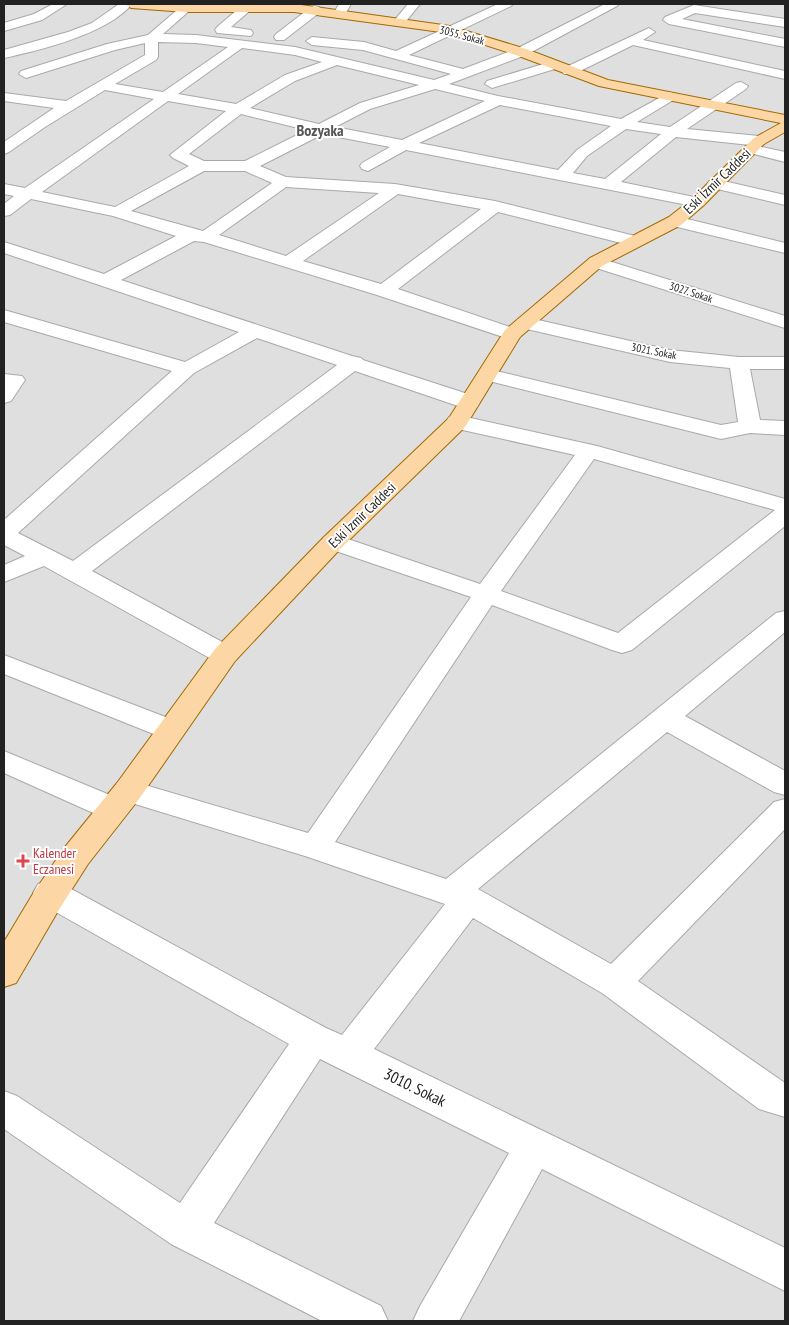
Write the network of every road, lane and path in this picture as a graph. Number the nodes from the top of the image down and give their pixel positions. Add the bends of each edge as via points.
1 (61, 4) edge
2 (126, 4) edge
3 (131, 4) edge
4 (414, 4) edge
5 (508, 4) edge
6 (613, 4) edge
7 (739, 4) edge
8 (188, 6) edge
9 (230, 6) edge
10 (247, 8) junction
11 (342, 8) edge
12 (314, 10) junction
13 (744, 16) junction
14 (669, 20) junction
15 (399, 22) junction
16 (785, 24) edge
17 (4, 27) edge
18 (450, 30) junction
19 (280, 37) junction
20 (152, 38) junction
21 (632, 41) junction
22 (785, 43) edge
23 (240, 44) junction
24 (521, 52) junction
25 (4, 54) edge
26 (400, 54) junction
27 (336, 61) junction
28 (553, 65) junction
29 (11, 70) dead end
30 (569, 71) junction
31 (26, 74) junction
32 (464, 74) junction
33 (785, 75) edge
34 (55, 82) dead end
35 (437, 84) junction
36 (492, 84) dead end
37 (741, 86) dead end
38 (74, 87) dead end
39 (99, 89) junction
40 (166, 95) junction
41 (670, 96) junction
42 (4, 98) edge
43 (498, 100) junction
44 (710, 105) junction
45 (68, 106) junction
46 (238, 109) junction
47 (623, 124) junction
48 (785, 125) edge
49 (12, 128) dead end
50 (322, 128) junction
51 (28, 130) junction
52 (673, 132) junction
53 (405, 144) junction
54 (755, 145) junction
55 (4, 149) edge
56 (785, 158) edge
57 (201, 166) junction
58 (248, 166) junction
59 (368, 166) dead end
60 (562, 175) junction
61 (283, 182) junction
62 (609, 184) junction
63 (715, 184) junction
64 (4, 189) edge
65 (395, 189) junction
66 (27, 194) junction
67 (785, 200) edge
68 (698, 202) junction
69 (495, 206) junction
70 (4, 211) edge
71 (117, 212) junction
72 (675, 222) junction
73 (198, 236) junction
74 (633, 241) junction
75 (4, 247) edge
76 (785, 248) edge
77 (289, 262) junction
78 (596, 262) junction
79 (107, 280) junction
80 (384, 292) junction
81 (4, 316) edge
82 (785, 322) edge
83 (518, 328) junction
84 (256, 330) junction
85 (354, 362) junction
86 (740, 363) junction
87 (785, 363) edge
88 (187, 369) junction
89 (488, 375) junction
90 (4, 380) edge
91 (4, 397) edge
92 (470, 402) junction
93 (456, 422) junction
94 (750, 426) junction
95 (785, 428) edge
96 (589, 451) junction
97 (785, 506) edge
98 (785, 514) edge
99 (4, 535) edge
100 (333, 542) junction
101 (45, 557) junction
102 (75, 572) junction
103 (4, 574) edge
104 (486, 594) junction
105 (785, 619) edge
106 (226, 655) junction
107 (4, 664) edge
108 (665, 718) junction
109 (171, 730) junction
110 (4, 760) edge
111 (785, 784) edge
112 (120, 800) junction
113 (785, 810) edge
114 (315, 847) junction
115 (50, 893) junction
116 (460, 896) junction
117 (4, 973) edge
118 (614, 983) junction
119 (313, 1039) junction
120 (348, 1054) junction
121 (781, 1093) edge
122 (4, 1108) edge
123 (534, 1146) junction
124 (186, 1230) junction
125 (785, 1270) edge
126 (366, 1321) edge
127 (435, 1321) edge

1 - 17 street via 38,17
2 - 25 street via 96,26
3 - 8 main road, 3055. Sokak
4 - 15 street
5 - 18 street
6 - 24 street
7 - 13 street via 758,7
8 - 9 main road, 3055. Sokak
8 - 20 street
9 - 10 main road, 3055. Sokak
10 - 12 main road, 3055. Sokak
10 - 19 street via 221,30
11 - 12 main road, 3055. Sokak
11 - 15 main road, 3055. Sokak
12 - 19 street
13 - 14 street via 694,8
13 - 16 street
14 - 21 street
14 - 22 street
15 - 18 main road, 3055. Sokak
18 - 24 main road, 3055. Sokak
18 - 26 street
19 - 26 street via 364,46
20 - 23 street
20 - 31 street
20 - 39 street via 151,57
21 - 30 street
21 - 33 street
23 - 27 street via 295,51
23 - 40 street
24 - 28 main road, 3055. Sokak
24 - 32 street
26 - 32 street
27 - 35 street
27 - 46 street via 290,78
28 - 30 main road, 3055. Sokak
28 - 36 street
29 - 31 street
30 - 41 main road, 3055. Sokak via 604,83
31 - 34 street
32 - 35 street
35 - 43 street
35 - 50 street via 365,106
37 - 44 street
38 - 39 street
39 - 40 street
39 - 45 street
40 - 46 street
40 - 66 street
41 - 44 main road, 3055. Sokak
41 - 47 street
42 - 45 street
43 - 47 street
43 - 53 street
44 - 48 main road, 3055. Sokak
44 - 52 street
45 - 51 street
46 - 50 street
46 - 57 street via 178,155
47 - 52 street
47 - 60 street via 582,153
48 - 54 main road, Eski İzmir Caddesi
49 - 51 street
50 - 53 street
50 - 58 street
51 - 55 street
52 - 54 street
52 - 62 street
53 - 59 street
53 - 60 street
54 - 56 street
54 - 63 main road, Eski İzmir Caddesi
57 - 58 street
57 - 71 street
58 - 61 street
60 - 62 street
61 - 65 street
61 - 73 street
62 - 68 street
63 - 67 street
63 - 68 main road, Eski İzmir Caddesi
64 - 66 street, 3021. Sokak
65 - 69 street
65 - 77 street
66 - 70 street
66 - 71 street, 3021. Sokak
68 - 72 main road, Eski İzmir Caddesi
69 - 74 street
69 - 80 street
71 - 73 street, 3021. Sokak
72 - 74 main road, Eski İzmir Caddesi
72 - 76 street
73 - 77 street, 3021. Sokak
73 - 79 street
74 - 78 main road, Eski İzmir Caddesi
75 - 79 street
77 - 80 street, 3021. Sokak
78 - 82 street, 3027. Sokak
78 - 83 main road, Eski İzmir Caddesi
79 - 84 street
80 - 83 street, 3021. Sokak
81 - 88 street
83 - 86 street, 3021. Sokak via 670,356
83 - 89 main road, Eski İzmir Caddesi
84 - 85 street
84 - 88 street
85 - 92 street
85 - 102 street
86 - 87 street, 3021. Sokak
86 - 94 street
88 - 99 street
89 - 92 main road, Eski İzmir Caddesi
89 - 94 street via 721,432
90 - 91 street via 15,380
92 - 93 main road, Eski İzmir Caddesi
93 - 96 street
93 - 100 main road, Eski İzmir Caddesi
94 - 95 street
96 - 97 street
96 - 104 street
98 - 104 street via 622,644
99 - 101 street
100 - 104 street
100 - 106 main road, Eski İzmir Caddesi
101 - 102 street
101 - 103 street
102 - 106 street
104 - 114 street
105 - 108 street
106 - 109 main road, Eski İzmir Caddesi
107 - 109 street
108 - 111 street
108 - 116 street
109 - 112 main road, Eski İzmir Caddesi
110 - 112 street
112 - 114 street
112 - 115 main road, Eski İzmir Caddesi
113 - 118 street
114 - 116 street
115 - 117 main road, Eski İzmir Caddesi
115 - 119 street, 3010. Sokak
116 - 118 street
116 - 120 street
118 - 121 street
119 - 120 street, 3010. Sokak
119 - 124 street
120 - 123 street, 3010. Sokak
122 - 124 street
123 - 125 street, 3010. Sokak
123 - 127 street
124 - 126 street

